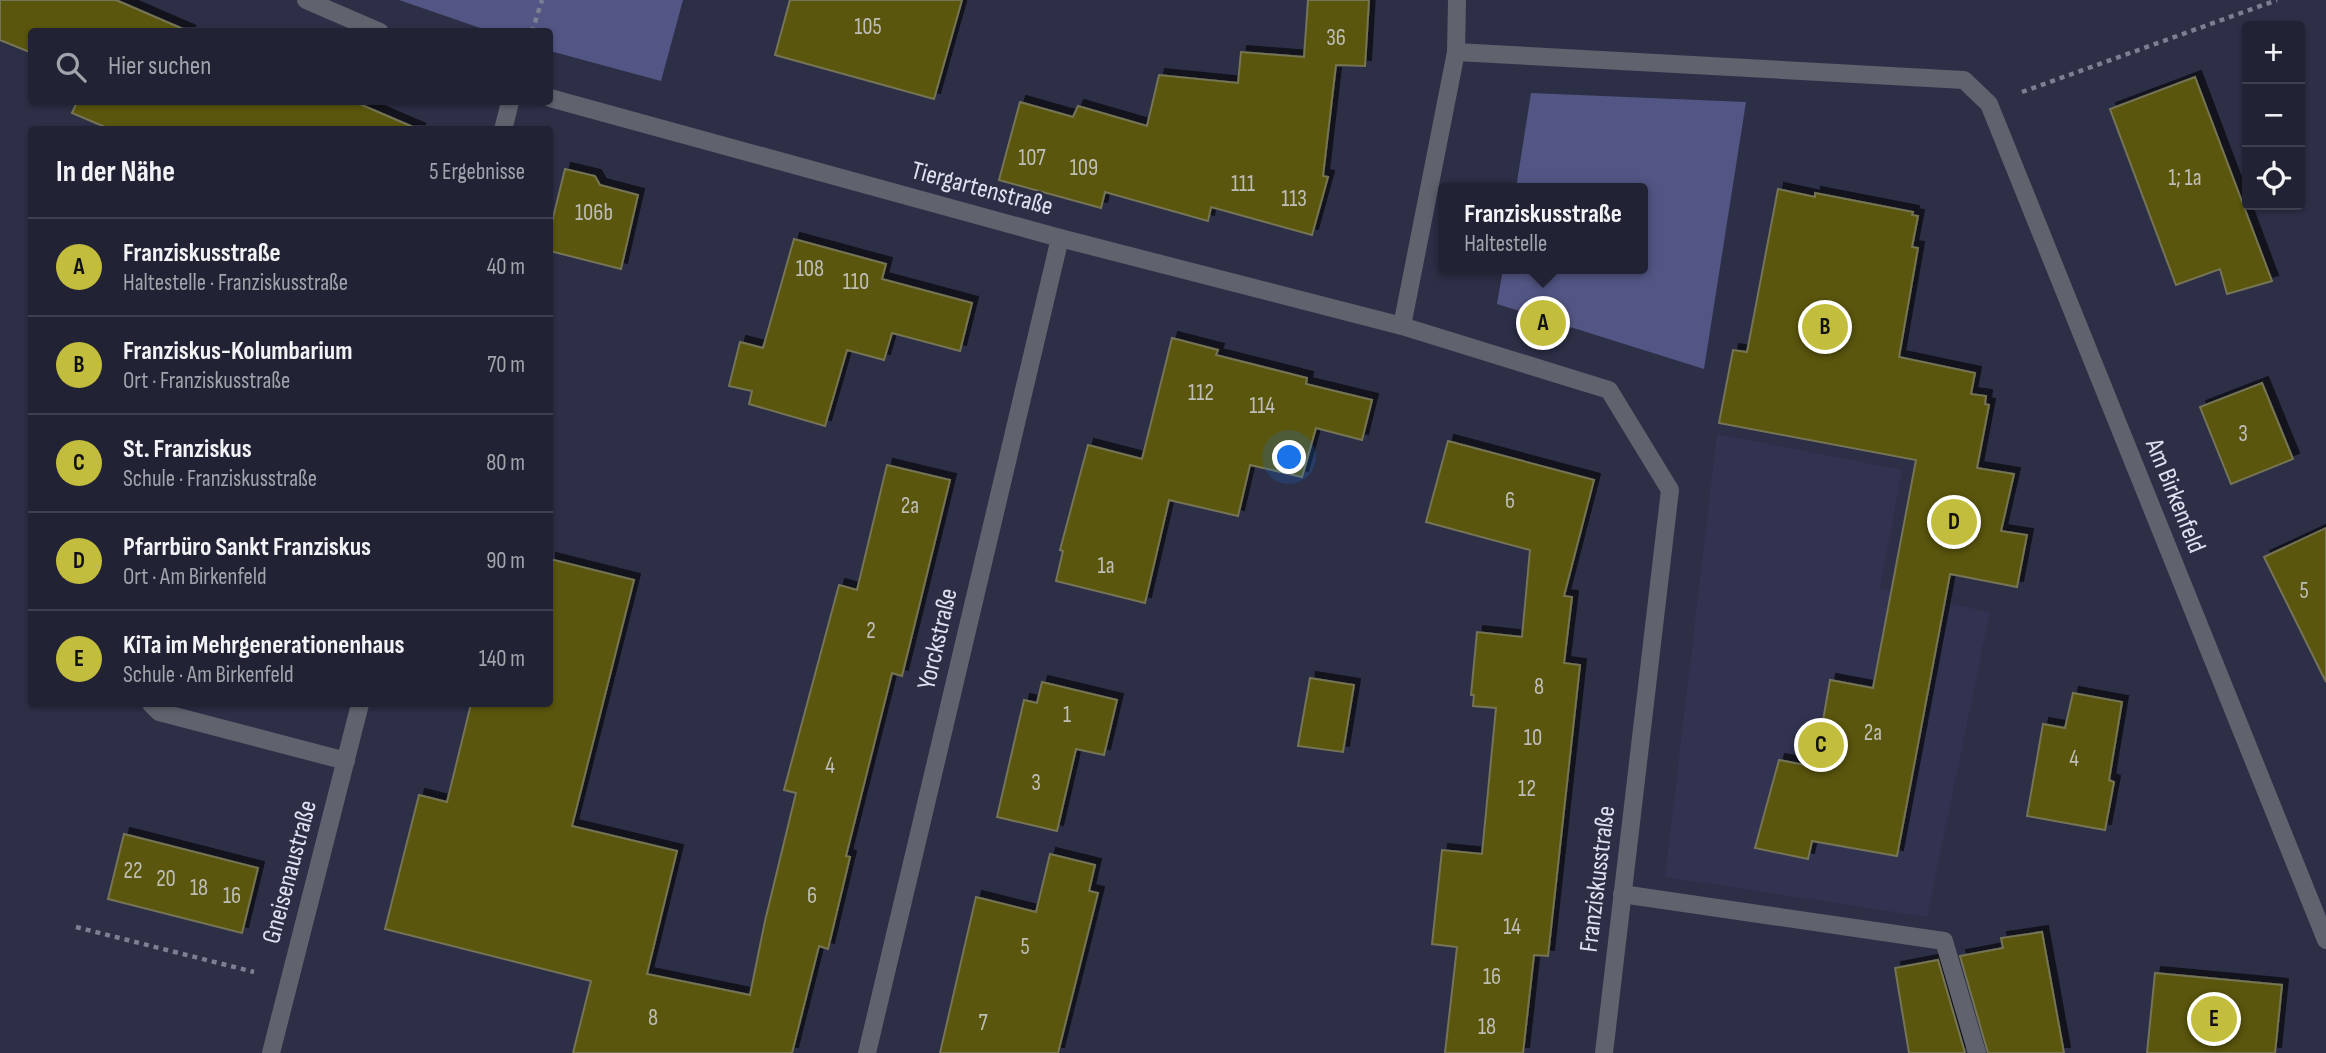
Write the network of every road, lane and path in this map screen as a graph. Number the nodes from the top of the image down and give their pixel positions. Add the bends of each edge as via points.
1 (306, 0) edge
2 (542, 0) edge
3 (1457, 0) edge
4 (2277, 0) edge
5 (371, 28) edge
6 (532, 28) edge
7 (1456, 52) junction
8 (553, 99) edge
9 (1989, 104) junction
10 (509, 105) edge
11 (504, 126) edge
12 (1060, 238) junction
13 (1402, 326) junction
14 (154, 707) edge
15 (359, 707) edge
16 (346, 761) junction
17 (1622, 894) junction
18 (76, 927) dead end
19 (2326, 940) edge
20 (289, 981) junction
21 (271, 1053) edge
22 (867, 1053) edge
23 (1604, 1053) edge
24 (1978, 1053) edge

1 - 5 street
2 - 6 path
3 - 7 street
4 - 9 path
7 - 9 street, Am Birkenfeld via 1964,80
7 - 13 street
8 - 12 street, Tiergartenstraße
9 - 19 street, Am Birkenfeld
10 - 11 street
12 - 13 street, Tiergartenstraße
12 - 22 street, Yorckstraße
13 - 17 street, Franziskusstraße via 1609,390 1670,490
14 - 16 street
15 - 16 street, Gneisenaustraße
16 - 20 street, Gneisenaustraße
17 - 23 street, Franziskusstraße
17 - 24 street via 1944,941
18 - 20 path
20 - 21 street, Gneisenaustraße

